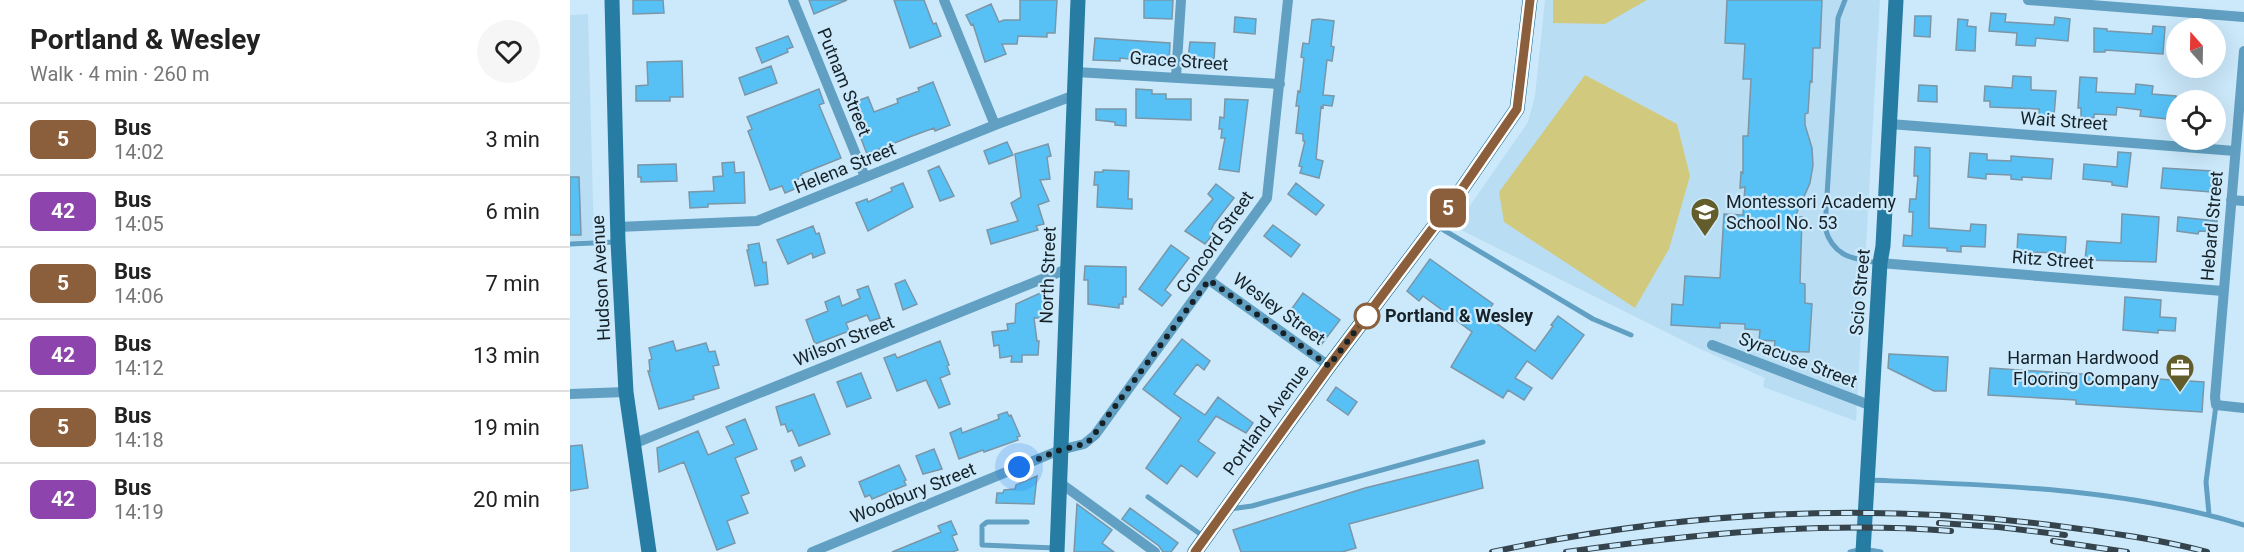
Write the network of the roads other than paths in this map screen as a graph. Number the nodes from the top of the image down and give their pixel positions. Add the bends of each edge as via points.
1 (612, 0) edge
2 (793, 0) edge
3 (944, 0) edge
4 (1078, 0) edge
5 (1181, 0) edge
6 (1288, 0) edge
7 (1530, 0) edge
8 (1845, 0) edge
9 (1896, 0) edge
10 (2028, 0) edge
11 (2244, 17) edge
12 (2244, 51) edge
13 (1076, 72) junction
14 (1176, 77) junction
15 (1280, 84) junction
16 (1075, 95) junction
17 (2241, 118) edge
18 (1890, 124) junction
19 (995, 125) junction
20 (2235, 151) junction
21 (866, 177) junction
22 (2231, 200) junction
23 (2244, 201) edge
24 (1436, 225) junction
25 (618, 234) junction
26 (570, 244) edge
27 (1880, 263) junction
28 (1067, 269) junction
29 (1209, 280) junction
30 (2223, 291) junction
31 (1631, 335) dead end
32 (1712, 345) dead end
33 (1329, 366) junction
34 (626, 392) junction
35 (570, 394) edge
36 (2216, 405) junction
37 (1872, 406) junction
38 (2244, 408) edge
39 (1483, 442) dead end
40 (633, 444) junction
41 (1060, 450) junction
42 (1868, 480) junction
43 (1059, 482) junction
44 (1148, 497) dead end
45 (1226, 510) junction
46 (2209, 514) junction
47 (1027, 522) dead end
48 (2244, 525) edge
49 (1205, 538) junction
50 (982, 549) edge
51 (1057, 550) edge
52 (1859, 551) edge
53 (649, 552) edge
54 (812, 552) edge
55 (1155, 552) edge
56 (1195, 552) edge
57 (1881, 552) edge

1 - 25 street, Hudson Avenue
2 - 21 street, Putnam Street
3 - 19 street
4 - 13 street, North Street
5 - 14 street
6 - 15 street, Concord Street
7 - 24 main road, Portland Avenue via 1517,109
8 - 27 lane via 1838,18 1825,228 1829,242 1839,252 1856,260
9 - 18 street, Scio Street
10 - 11 street
12 - 17 street, Hebard Street
13 - 14 street, Grace Street
13 - 16 street, North Street
14 - 15 street, Grace Street
15 - 29 street, Concord Street via 1267,198
16 - 19 street, Helena Street
16 - 28 street, North Street
17 - 20 street, Hebard Street
18 - 20 street, Wait Street
18 - 27 street, Scio Street
19 - 21 street, Helena Street
20 - 22 street, Hebard Street
21 - 25 street, Helena Street via 757,221
22 - 23 street
22 - 30 street, Hebard Street
24 - 31 lane via 1593,319
24 - 33 main road, Portland Avenue
25 - 26 lane
25 - 34 street, Hudson Avenue
27 - 30 street, Ritz Street
27 - 37 street, Scio Street
28 - 40 street, Wilson Street
28 - 41 street, North Street
29 - 33 street, Wesley Street
29 - 41 street, Concord Street via 1095,435 1084,444
30 - 36 street, Hebard Street
32 - 37 street, Syracuse Street
33 - 45 main road, Portland Avenue
34 - 35 street
34 - 40 street, Hudson Avenue
36 - 38 street
36 - 46 lane via 2206,482
37 - 42 street, Scio Street
39 - 45 lane
40 - 53 street, Hudson Avenue
41 - 43 street, North Street
41 - 54 street, Woodbury Street
42 - 46 lane via 2124,497
42 - 52 street, Scio Street
43 - 51 street, North Street
43 - 55 street
44 - 49 lane
45 - 49 main road, Portland Avenue
46 - 48 lane
47 - 50 lane via 987,522 982,526
49 - 56 main road, Portland Avenue
50 - 51 lane
52 - 57 lane

